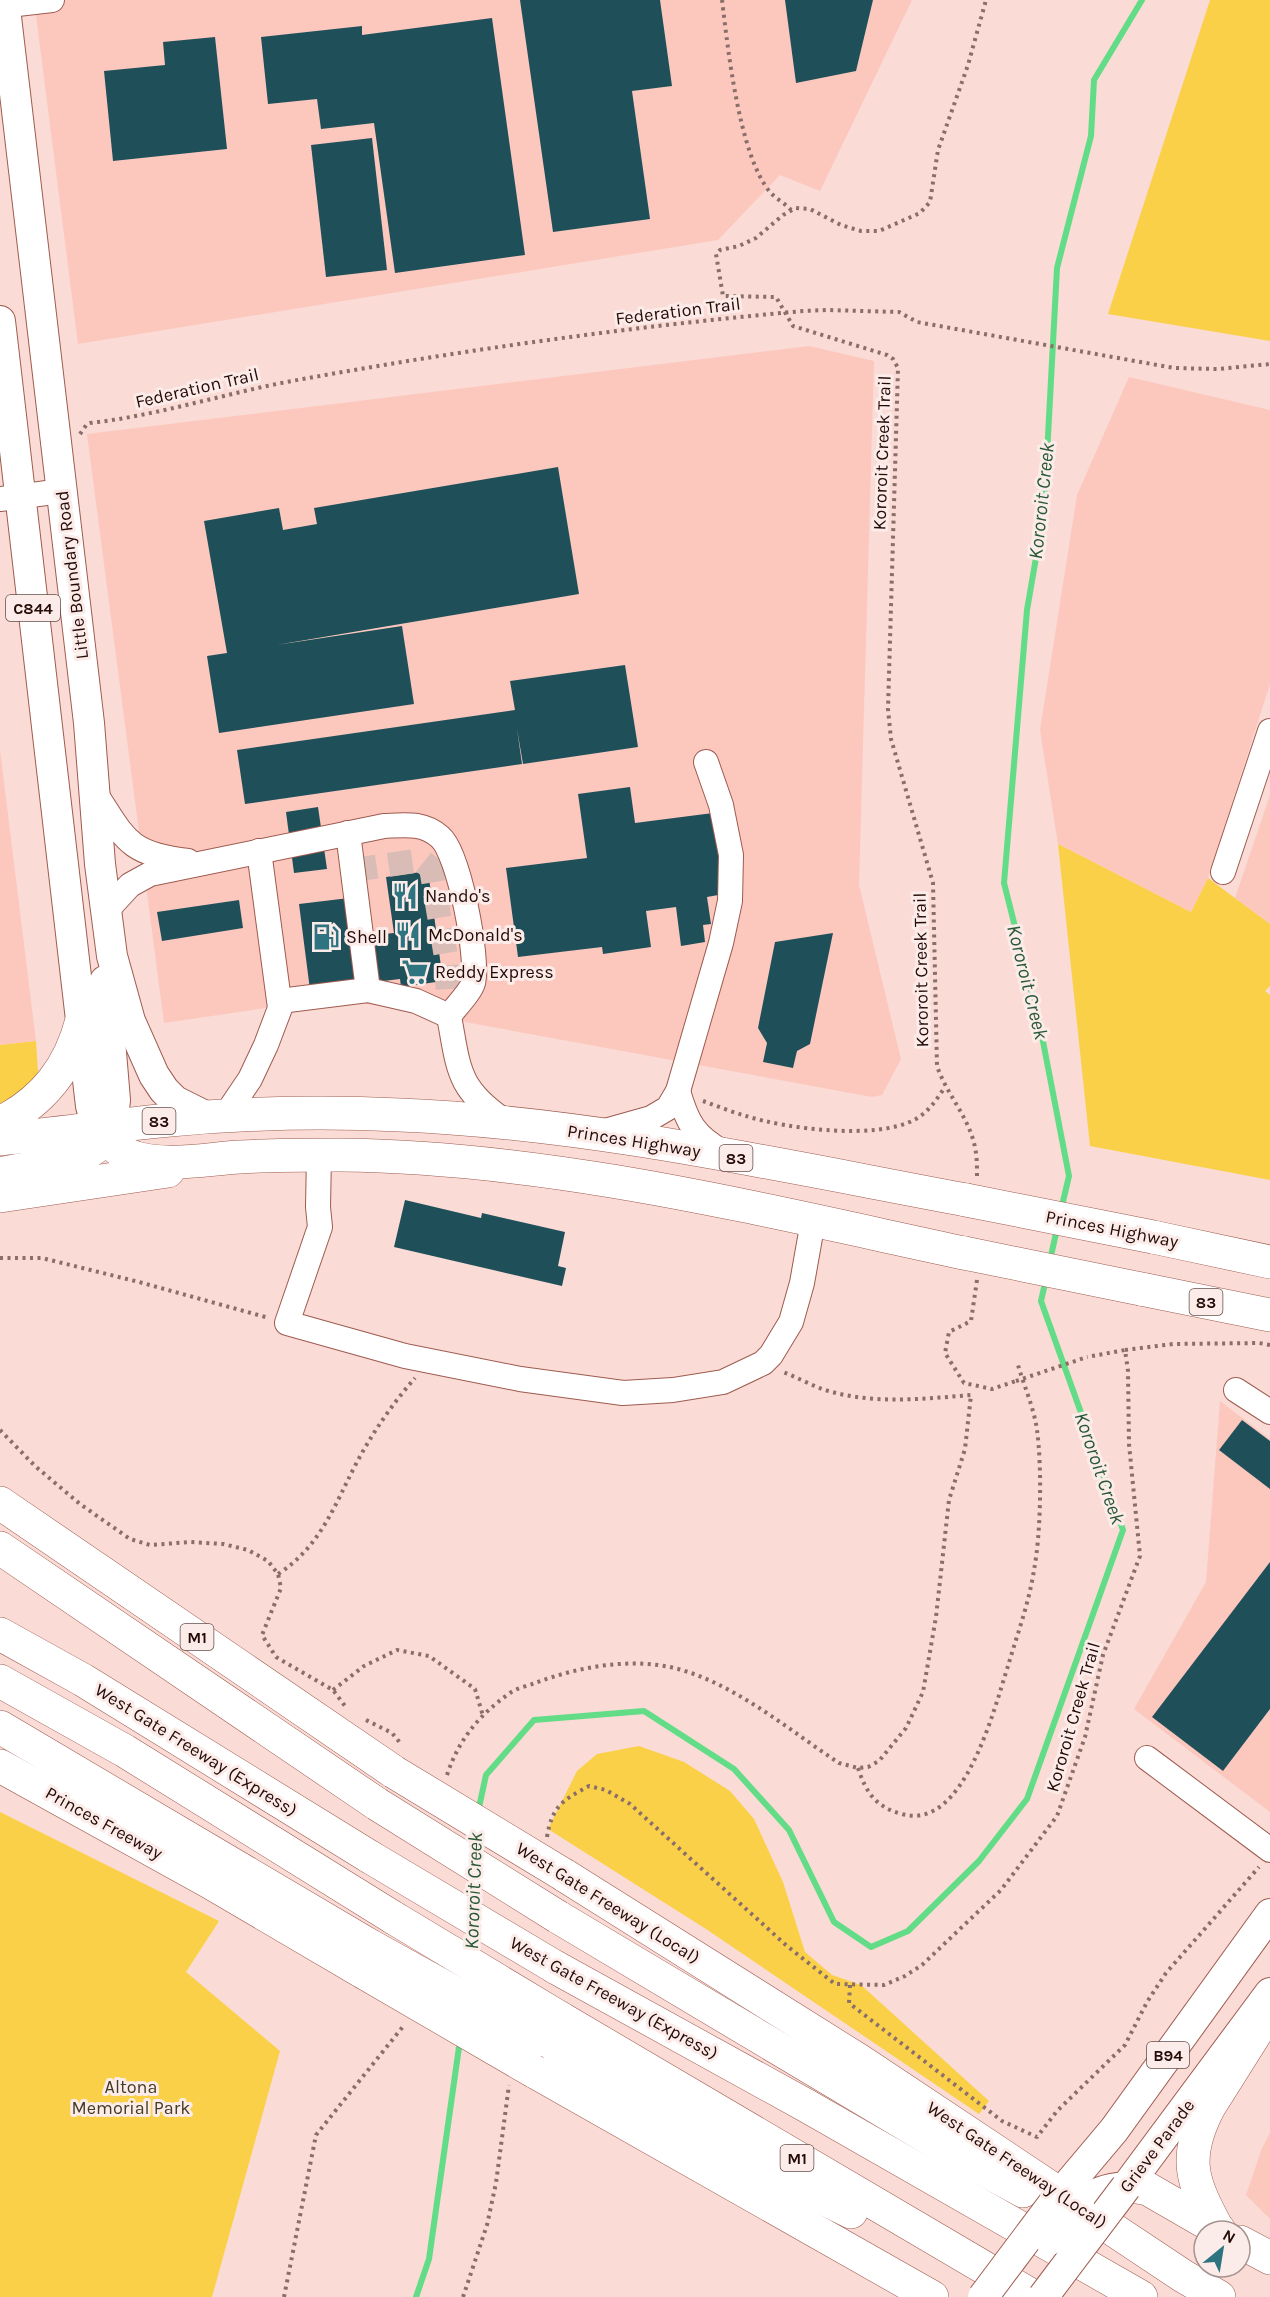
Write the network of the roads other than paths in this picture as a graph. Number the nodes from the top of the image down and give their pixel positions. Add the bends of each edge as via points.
1 (52, 0) edge
2 (3, 4) edge
3 (0, 321) edge
4 (62, 491) junction
5 (10, 498) edge
6 (1270, 731) edge
7 (706, 762) dead end
8 (93, 790) junction
9 (348, 833) junction
10 (260, 851) junction
11 (199, 863) junction
12 (1223, 872) dead end
13 (107, 924) junction
14 (368, 990) junction
15 (280, 1001) junction
16 (449, 1016) junction
17 (82, 1020) junction
18 (678, 1091) junction
19 (372, 1114) junction
20 (216, 1116) junction
21 (506, 1122) junction
22 (0, 1123) edge
23 (105, 1130) junction
24 (591, 1134) junction
25 (0, 1139) edge
26 (319, 1155) junction
27 (396, 1156) junction
28 (240, 1157) junction
29 (733, 1157) junction
30 (0, 1174) edge
31 (0, 1196) edge
32 (813, 1221) junction
33 (1270, 1262) edge
34 (1270, 1315) edge
35 (1236, 1390) dead end
36 (1270, 1412) edge
37 (0, 1503) edge
38 (0, 1548) edge
39 (0, 1622) edge
40 (0, 1634) edge
41 (83, 1680) junction
42 (0, 1681) edge
43 (0, 1727) edge
44 (0, 1749) edge
45 (1147, 1758) dead end
46 (0, 1766) edge
47 (1266, 1857) edge
48 (208, 1881) junction
49 (1270, 1914) edge
50 (365, 1958) junction
51 (1270, 1994) edge
52 (1270, 2010) edge
53 (550, 2029) junction
54 (1126, 2187) junction
55 (1070, 2199) junction
56 (1200, 2219) edge
57 (1216, 2219) edge
58 (1252, 2248) edge
59 (1270, 2258) edge
60 (1183, 2276) junction
61 (932, 2297) edge
62 (983, 2297) edge
63 (1006, 2297) edge
64 (1025, 2297) edge
65 (1034, 2297) edge
66 (1043, 2297) edge
67 (1141, 2297) edge
68 (1219, 2297) edge

1 - 2 street
2 - 4 main road, Little Boundary Road / C844
3 - 5 main road, C844
4 - 5 street
4 - 8 main road, Little Boundary Road / C844
5 - 17 main road, C844
6 - 12 street
7 - 18 street via 721,805 731,855 730,901
8 - 11 street via 131,844 165,859
8 - 13 main road, Little Boundary Road
9 - 10 street
9 - 14 street
9 - 16 street via 410,824 425,827 442,838 452,854 473,953 473,984
10 - 11 street
10 - 15 street
11 - 13 street via 140,878 125,890
13 - 20 main road, Little Boundary Road via 115,971 149,1066 172,1099 186,1108
13 - 23 main road via 106,987 116,1106
14 - 15 street
14 - 16 street via 416,1001
15 - 20 street via 273,1029 237,1101
16 - 21 street via 466,1086 482,1106
17 - 22 highway via 69,1056 51,1086 31,1105
17 - 23 main road, C844 via 92,1114
18 - 24 street via 668,1108 651,1118
18 - 29 street via 688,1123 696,1134
19 - 20 highway, Princes Highway / 83
19 - 21 highway, Princes Highway / 83
19 - 27 highway via 369,1137
20 - 23 highway, Princes Highway / 83
21 - 24 highway, Princes Highway / 83
23 - 25 highway, Princes Highway
23 - 28 highway via 121,1151 141,1159
23 - 30 highway via 92,1148 73,1159
24 - 29 highway, Princes Highway / 83
26 - 27 highway, 83
26 - 28 highway, 83
26 - 32 street via 320,1227 287,1323 405,1356 520,1379 623,1393 723,1382 763,1363 791,1322
27 - 32 highway, 83 via 523,1167 649,1187
28 - 31 highway via 136,1177
29 - 33 highway, Princes Highway / 83, bridge
32 - 34 highway, 83, bridge
35 - 36 street
37 - 60 highway, West Gate Freeway (Local) / M1, bridge via 564,1875 870,2067
38 - 60 highway, bridge via 377,1804 558,1917 964,2159
39 - 41 highway
40 - 41 highway, West Gate Freeway (Express)
41 - 67 highway, West Gate Freeway (Express), bridge via 555,1967
42 - 53 highway, West Gate Freeway (Express) / M1, bridge via 125,1751 394,1917
43 - 50 highway
44 - 48 highway
45 - 47 street
46 - 48 highway, Princes Freeway
48 - 50 highway
49 - 55 main road, B94 via 1114,2130
50 - 53 highway, bridge
50 - 61 highway, bridge via 535,2072
51 - 54 main road, Grieve Parade / B94
52 - 57 highway via 1209,2107 1194,2144 1195,2183
53 - 64 highway via 804,2189
53 - 65 highway, West Gate Freeway (Express) / M1
54 - 55 main road
54 - 56 highway via 1148,2189
54 - 66 main road, Grieve Parade / B94, bridge
55 - 62 main road, B94, bridge
55 - 63 main road, bridge via 1066,2218
58 - 59 highway
60 - 68 highway, West Gate Freeway (Local) / M1

